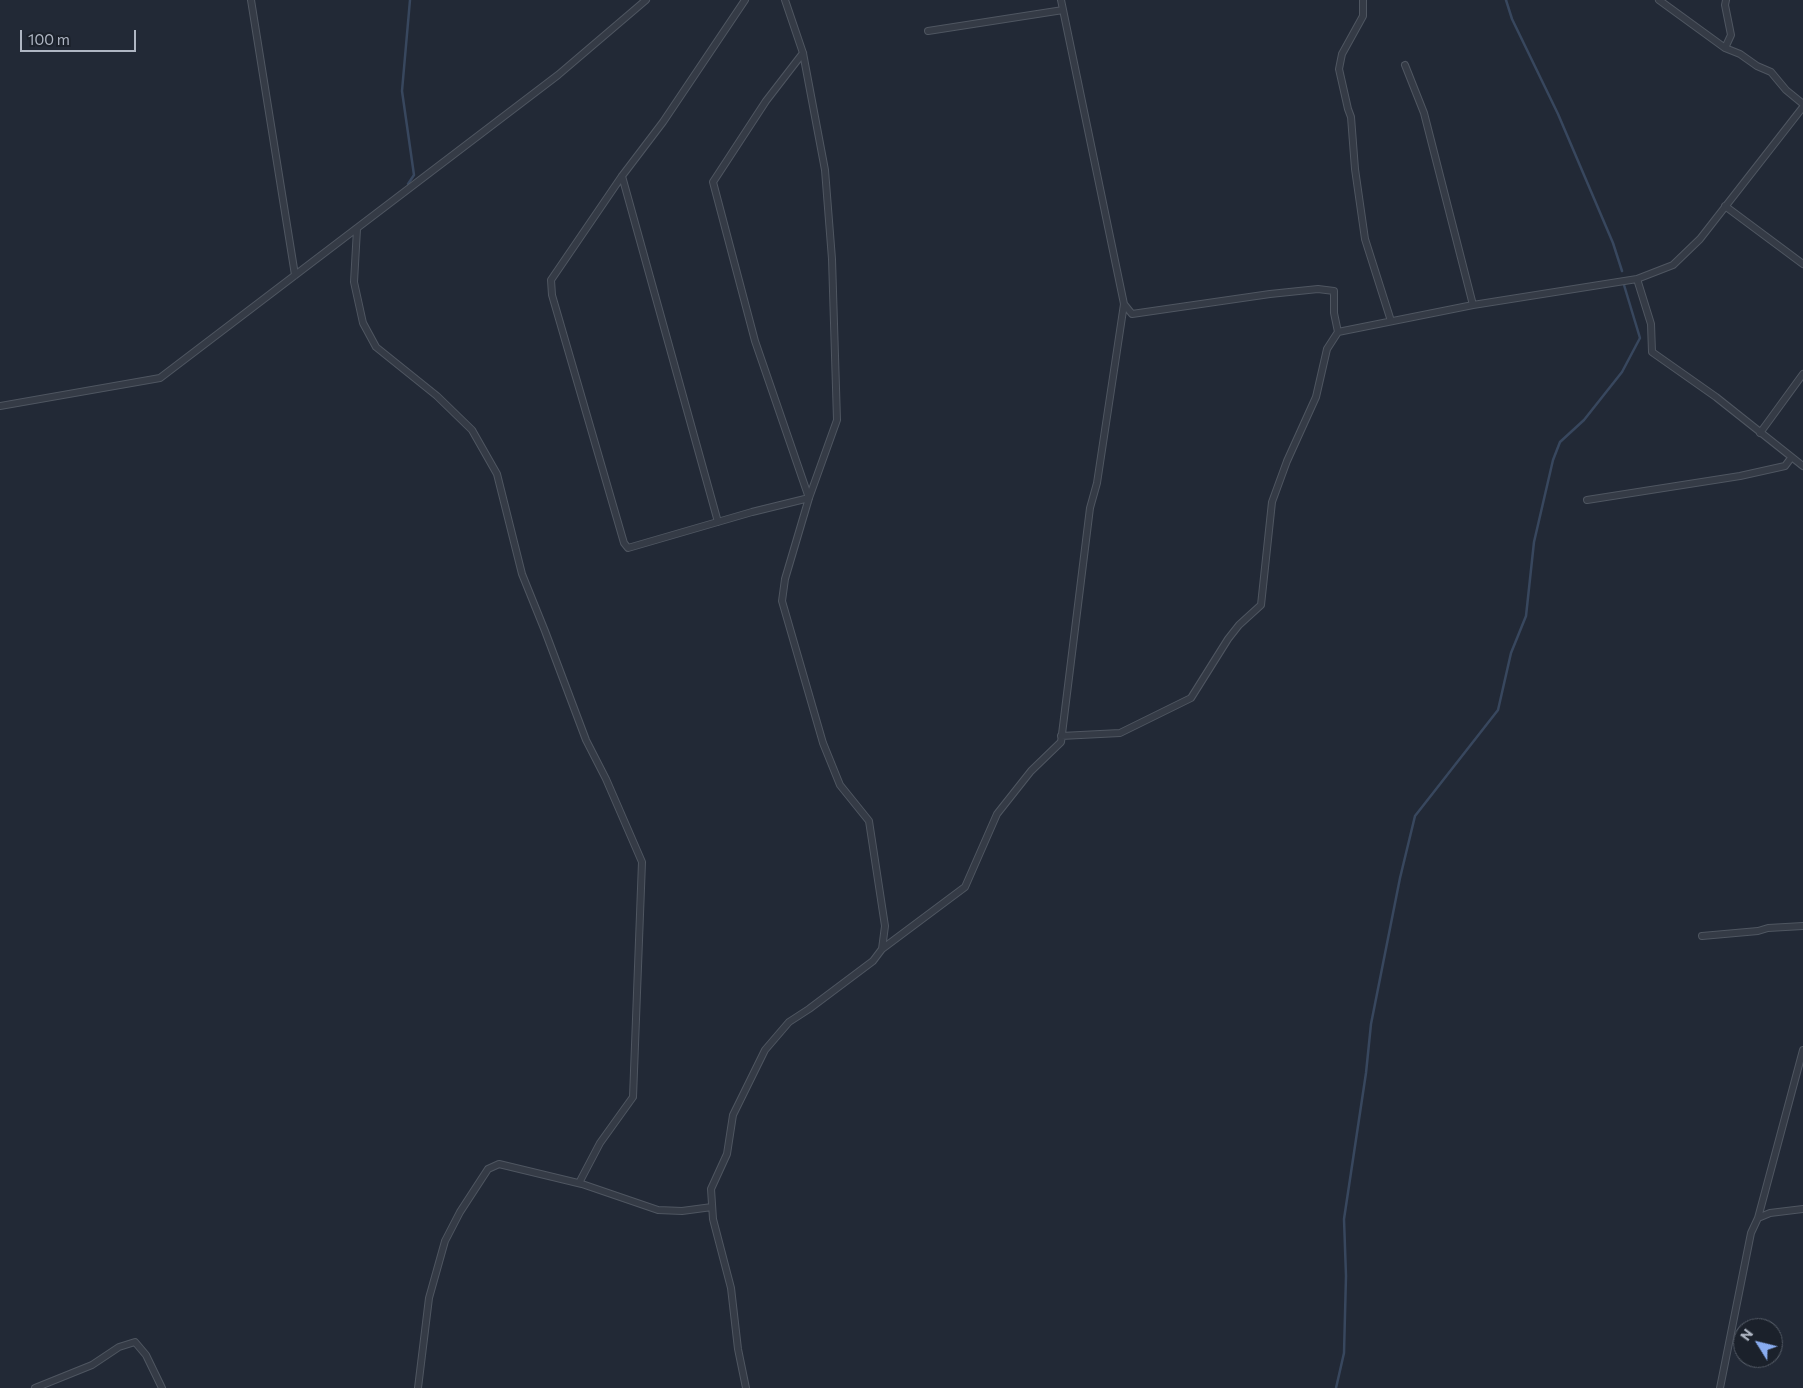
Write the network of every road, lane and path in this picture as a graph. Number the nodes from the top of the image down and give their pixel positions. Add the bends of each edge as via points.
1 (251, 0) edge
2 (646, 0) edge
3 (745, 0) edge
4 (785, 0) edge
5 (1061, 0) edge
6 (1363, 0) edge
7 (1659, 0) edge
8 (1726, 0) edge
9 (1063, 10) junction
10 (928, 31) dead end
11 (1724, 48) junction
12 (802, 53) junction
13 (1405, 65) dead end
14 (1803, 105) edge
15 (622, 176) junction
16 (1725, 206) junction
17 (357, 229) junction
18 (1803, 264) edge
19 (295, 275) junction
20 (1637, 279) junction
21 (1124, 304) junction
22 (1473, 305) junction
23 (1391, 321) junction
24 (1338, 332) junction
25 (1803, 374) edge
26 (0, 406) edge
27 (1760, 433) junction
28 (1791, 458) junction
29 (1803, 466) edge
30 (809, 498) junction
31 (1587, 500) dead end
32 (718, 522) junction
33 (1061, 736) junction
34 (1803, 926) edge
35 (1702, 936) dead end
36 (882, 949) junction
37 (1803, 1050) edge
38 (579, 1183) junction
39 (712, 1206) junction
40 (1803, 1209) edge
41 (1758, 1218) junction
42 (35, 1388) edge
43 (162, 1388) edge
44 (418, 1388) edge
45 (746, 1388) edge
46 (1720, 1388) edge

1 - 19 street
2 - 17 street via 558,75
3 - 15 street via 668,115
4 - 12 street
5 - 9 street
6 - 23 street via 1362,16 1342,54 1339,70 1351,118 1365,239
7 - 11 street
8 - 11 street via 1731,35
9 - 10 street
9 - 21 street
11 - 14 street via 1771,72
12 - 30 street via 825,170 832,258 837,420
12 - 30 street via 713,182 755,341
13 - 22 street via 1424,112
14 - 16 street
15 - 32 street
15 - 32 street via 551,280 552,295 625,546 632,547
16 - 18 street
16 - 20 street via 1700,240 1673,265
17 - 19 street
17 - 38 street via 354,282 363,323 376,347 437,396 472,430 497,474 522,574 586,740 642,862 633,1096 600,1143
19 - 26 street via 160,378
20 - 22 street
20 - 27 street via 1651,324 1652,352
21 - 24 street via 1132,314 1270,294 1334,291
21 - 33 street via 1097,483 1090,508
22 - 23 street
23 - 24 street
24 - 33 street via 1327,349 1316,397 1272,502 1261,605 1228,639 1191,698 1120,733
25 - 27 street
27 - 28 street
28 - 29 street
28 - 31 street via 1785,466 1740,476
30 - 32 street
30 - 36 street via 785,579 782,601 823,743 840,784 869,821 885,926
33 - 36 street via 1061,742 1031,771 997,814 965,887
34 - 35 street
36 - 39 street via 873,961 789,1022 765,1050 732,1115 727,1154 712,1189
37 - 41 street
38 - 39 street via 658,1210 682,1211
38 - 44 street via 499,1164 488,1169 445,1241 429,1298
39 - 45 street via 732,1288 738,1349
40 - 41 street via 1770,1213
41 - 46 street via 1751,1233
42 - 43 street via 92,1365 119,1347 135,1342 146,1355

